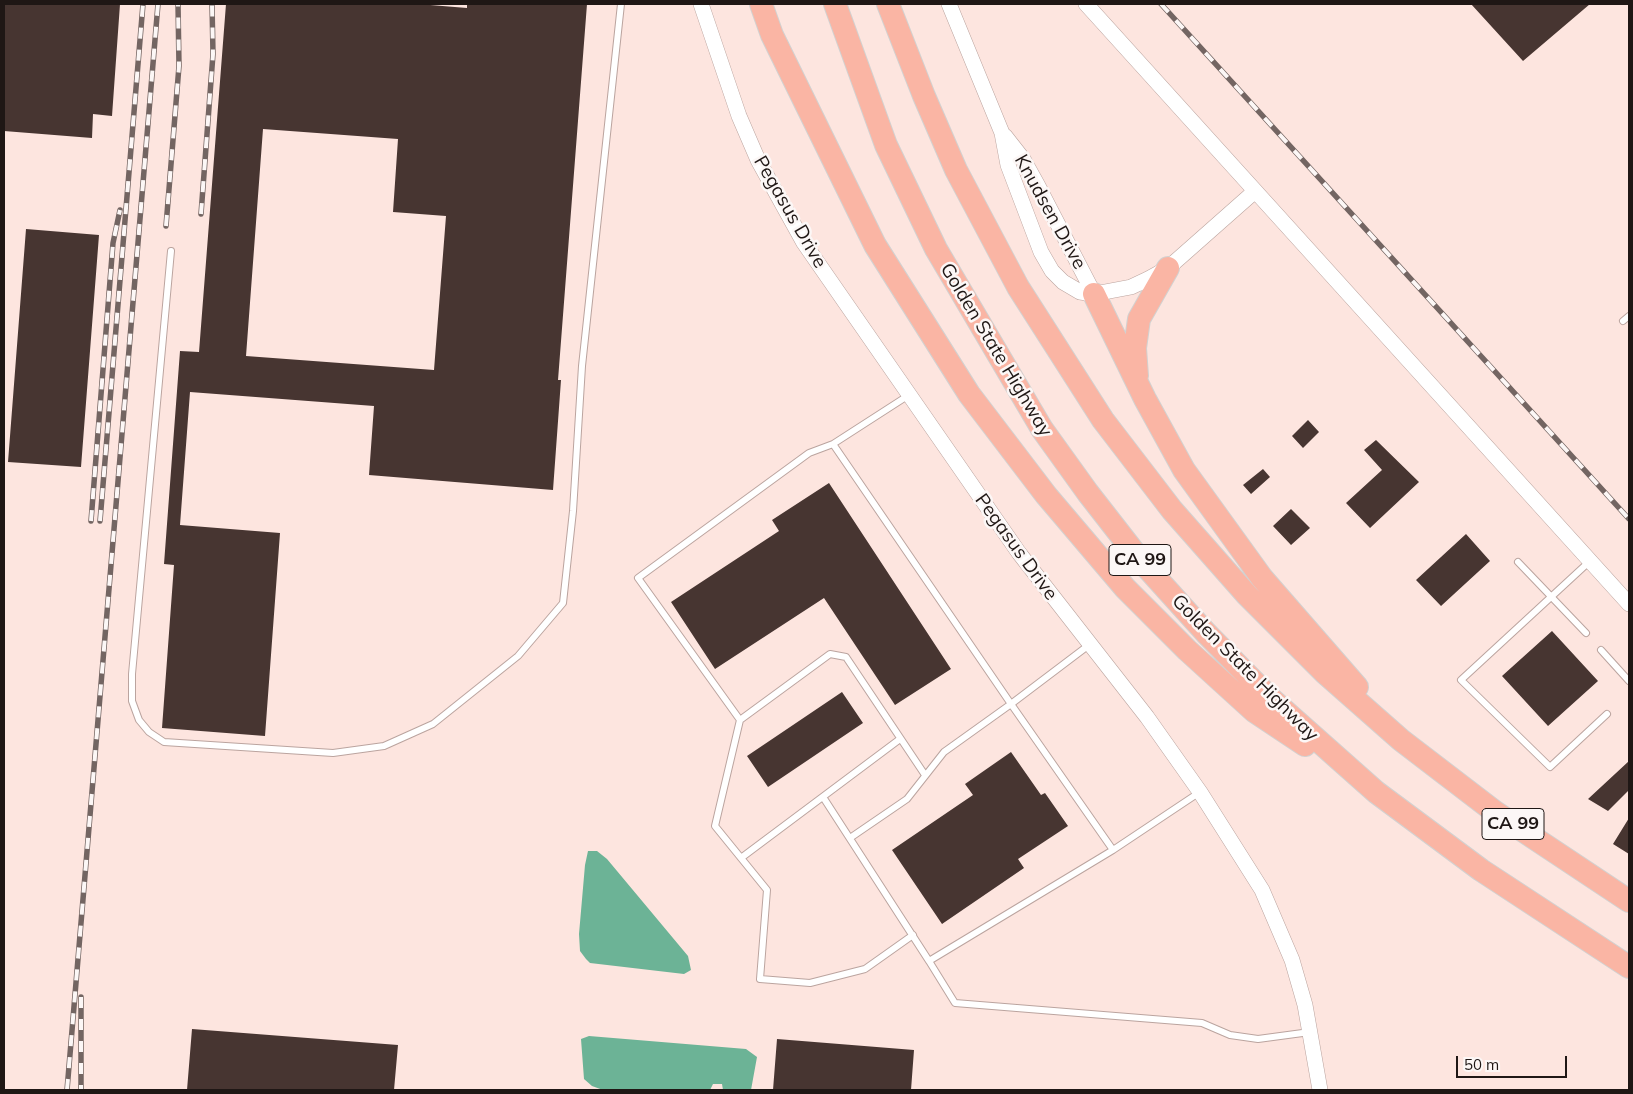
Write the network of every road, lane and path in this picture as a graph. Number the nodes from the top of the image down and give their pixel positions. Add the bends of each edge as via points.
1 (621, 4) edge
2 (701, 4) edge
3 (761, 4) edge
4 (835, 4) edge
5 (888, 4) edge
6 (949, 4) edge
7 (1086, 4) edge
8 (1002, 133) junction
9 (1254, 192) junction
10 (171, 251) dead end
11 (1168, 268) junction
12 (1094, 294) junction
13 (1629, 316) edge
14 (1623, 321) dead end
15 (1137, 385) junction
16 (910, 395) junction
17 (834, 444) junction
18 (1590, 561) junction
19 (1518, 562) dead end
20 (1550, 597) junction
21 (1629, 604) edge
22 (1586, 633) dead end
23 (1090, 644) junction
24 (1601, 650) dead end
25 (1629, 681) edge
26 (1011, 704) junction
27 (1607, 714) dead end
28 (740, 720) junction
29 (900, 739) junction
30 (1401, 740) junction
31 (925, 775) junction
32 (1200, 792) junction
33 (1376, 792) junction
34 (823, 797) junction
35 (850, 838) junction
36 (1113, 850) junction
37 (741, 858) junction
38 (1629, 901) edge
39 (913, 935) junction
40 (929, 961) junction
41 (1629, 967) edge
42 (1311, 1032) junction
43 (1320, 1090) edge

1 - 10 lane via 582,366 573,511 563,603 518,656 432,724 384,746 333,753 164,742 138,720 132,701 132,674
2 - 16 street, Pegasus Drive via 740,116 780,202 804,243
3 - 33 highway via 772,35 875,245 969,394 1046,495 1125,588 1254,711
4 - 33 highway, Golden State Highway / CA 99 via 886,145 936,250 1042,429 1141,561 1206,633 1269,697
5 - 30 highway, CA 99 via 956,170 1018,287 1103,420 1172,510 1247,595 1325,673
6 - 8 street, Knudsen Drive
7 - 9 street
8 - 12 street, Knudsen Drive via 1023,159
8 - 12 street, Knudsen Drive via 1008,164 1041,252 1063,282 1080,292
9 - 11 street, Knudsen Drive
9 - 18 street
11 - 12 street, Knudsen Drive via 1131,287
11 - 15 highway via 1139,319 1135,348
12 - 15 highway
13 - 14 lane
15 - 30 highway via 1184,470 1230,535 1262,578
16 - 17 lane
16 - 23 street, Pegasus Drive via 1019,553
17 - 26 lane
17 - 28 lane via 809,453 638,578
18 - 20 lane
18 - 21 street
19 - 20 lane
20 - 22 lane
20 - 27 lane via 1461,680 1550,767
23 - 26 lane
23 - 32 street, Pegasus Drive
24 - 25 lane
26 - 31 lane via 944,752
26 - 36 lane
28 - 29 lane via 830,654 846,657
28 - 37 lane via 715,826
29 - 31 lane
29 - 34 lane
30 - 38 highway, CA 99 via 1495,812
31 - 35 lane via 907,799
32 - 36 lane
32 - 42 street, Pegasus Drive via 1262,890 1292,960
33 - 41 highway, Golden State Highway / CA 99 via 1481,870
34 - 35 lane
34 - 37 lane
35 - 39 lane
36 - 40 lane
37 - 39 lane via 767,890 760,979 810,983 865,969
39 - 40 lane
40 - 42 lane via 955,1003 1202,1023 1230,1035 1258,1040
42 - 43 street, Pegasus Drive

